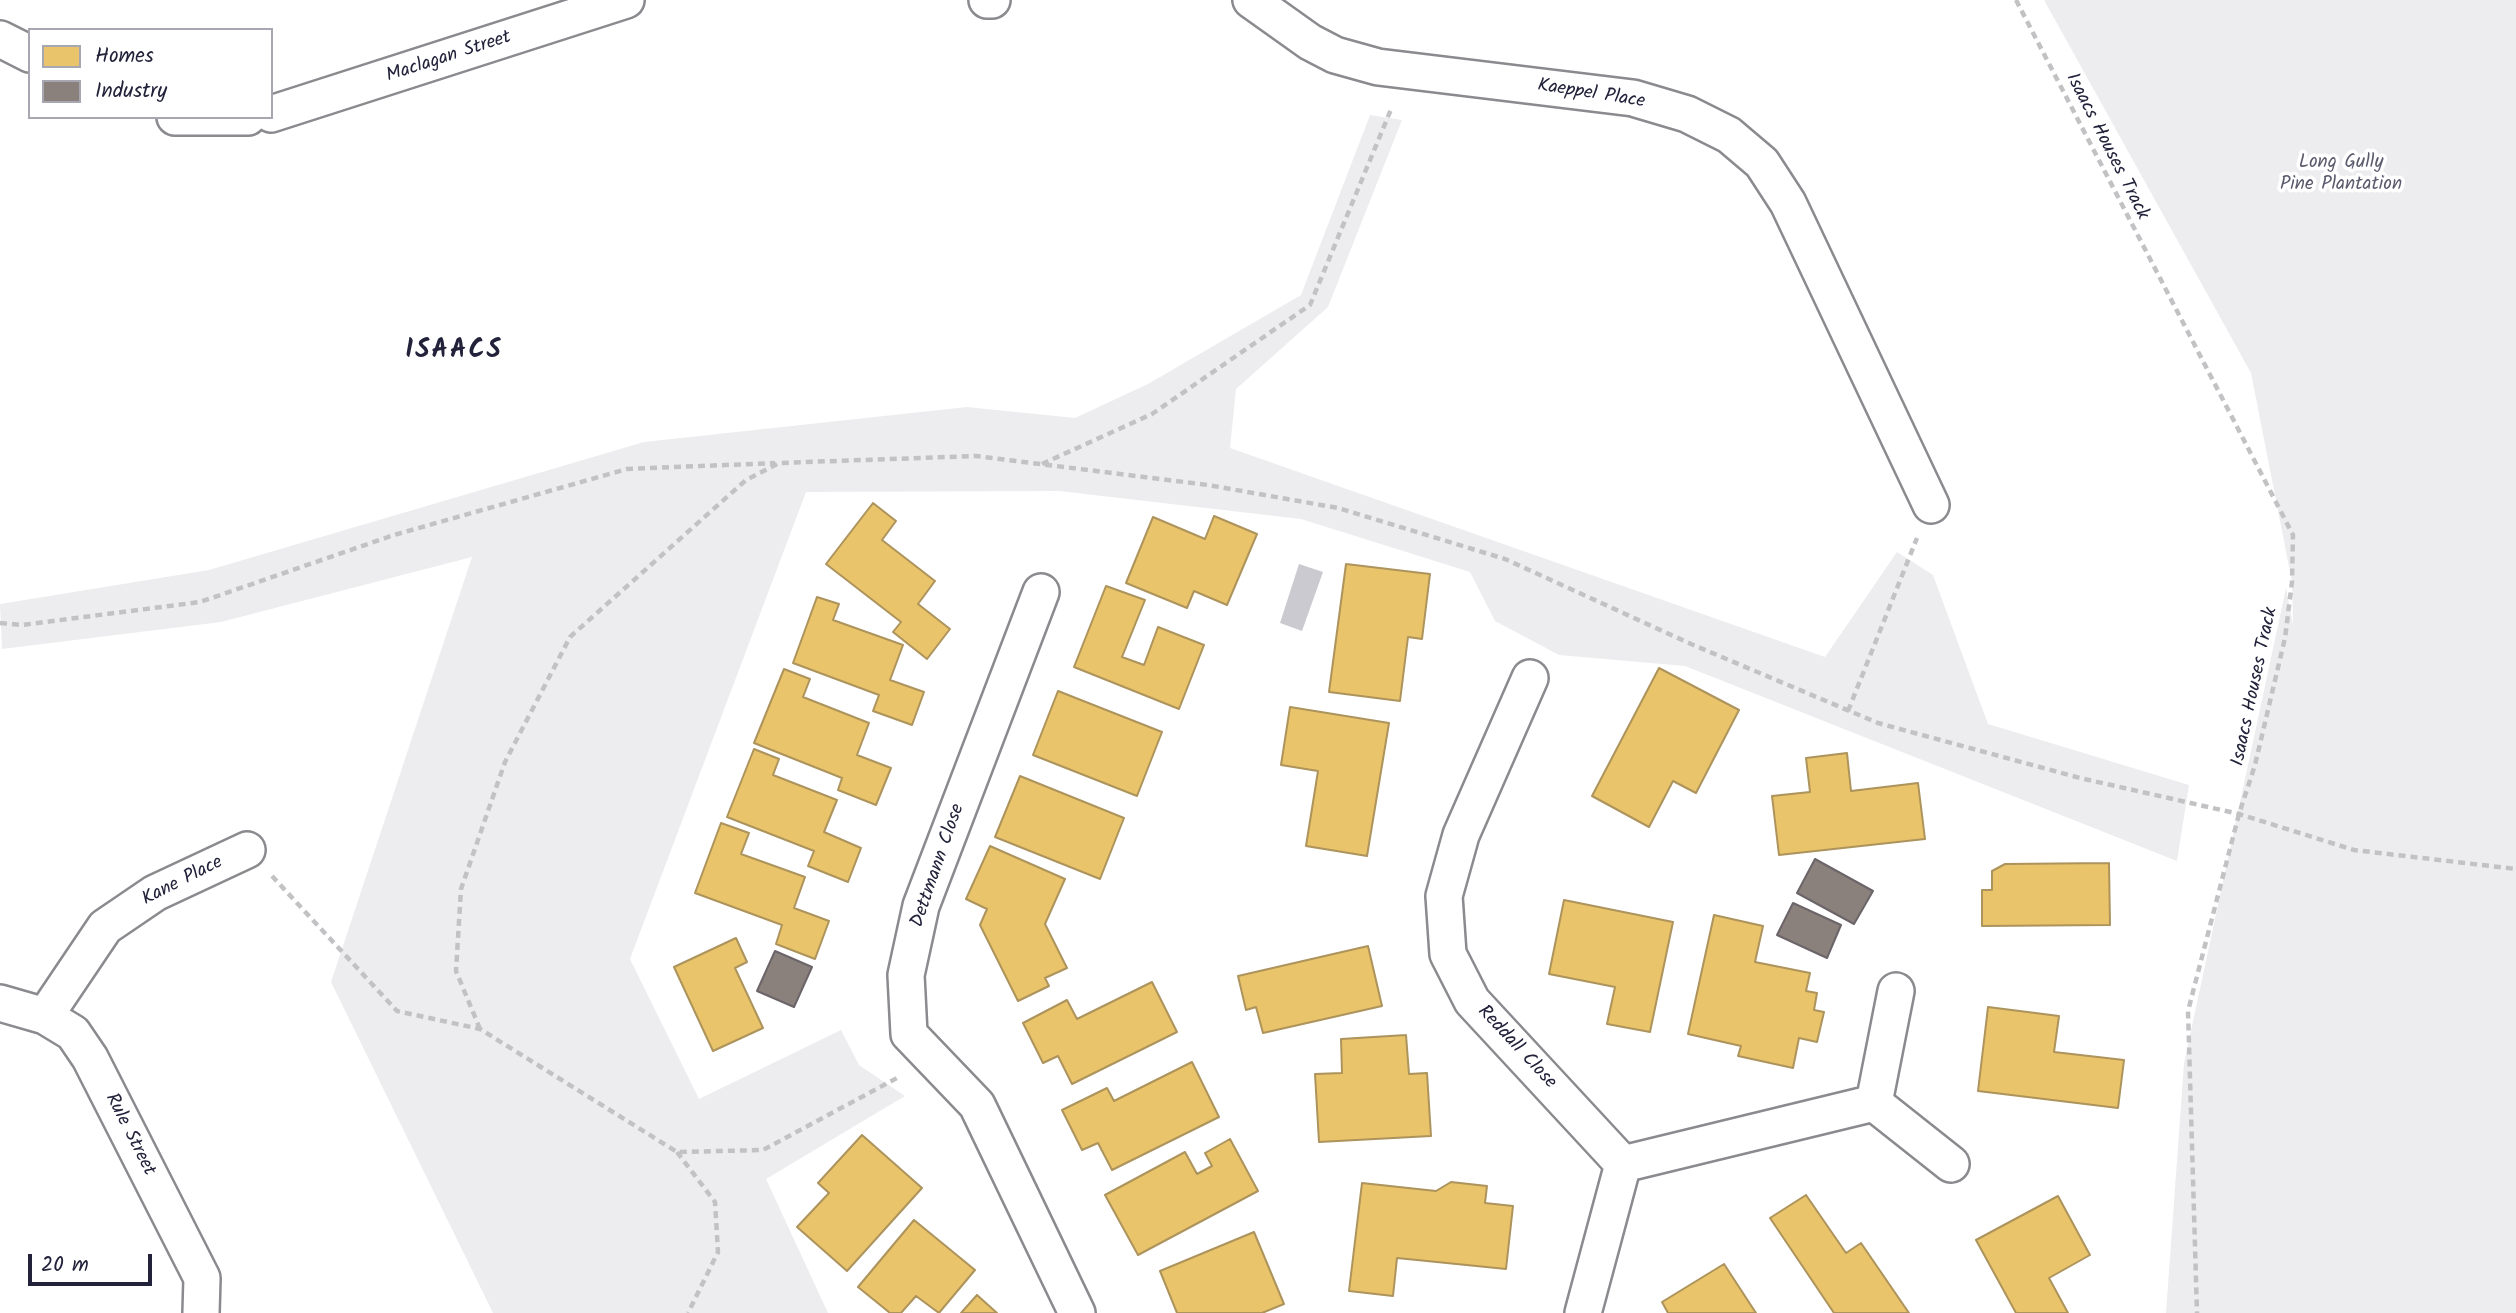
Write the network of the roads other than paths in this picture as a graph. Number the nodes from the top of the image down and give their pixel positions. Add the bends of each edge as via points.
1 (626, 0) edge
2 (986, 0) edge
3 (992, 0) edge
4 (1251, 0) edge
5 (0, 39) edge
6 (28, 53) edge
7 (273, 113) edge
8 (1931, 505) road end
9 (1041, 592) dead end
10 (1530, 678) dead end
11 (247, 850) road end
12 (1896, 991) dead end
13 (0, 1003) edge
14 (45, 1016) junction
15 (1874, 1103) junction
16 (1623, 1164) junction
17 (1951, 1164) dead end
18 (201, 1313) edge
19 (1077, 1313) edge
20 (1583, 1313) edge

1 - 7 street, Maclagan Street
2 - 3 street
4 - 8 street, Kaeppel Place via 1335,55 1378,67 1633,98 1687,114 1729,135 1762,163 1788,203
5 - 6 street
9 - 19 street, Dettmann Close via 921,906 906,975 909,1034 977,1105
10 - 16 street, Reddall Close via 1461,835 1444,896 1448,954 1472,1001
11 - 14 street, Kane Place via 155,892 105,927
12 - 15 street
13 - 14 street, Rule Street
14 - 18 street, Rule Street via 73,1033 90,1058 202,1278
15 - 16 street
15 - 17 street
16 - 20 street

